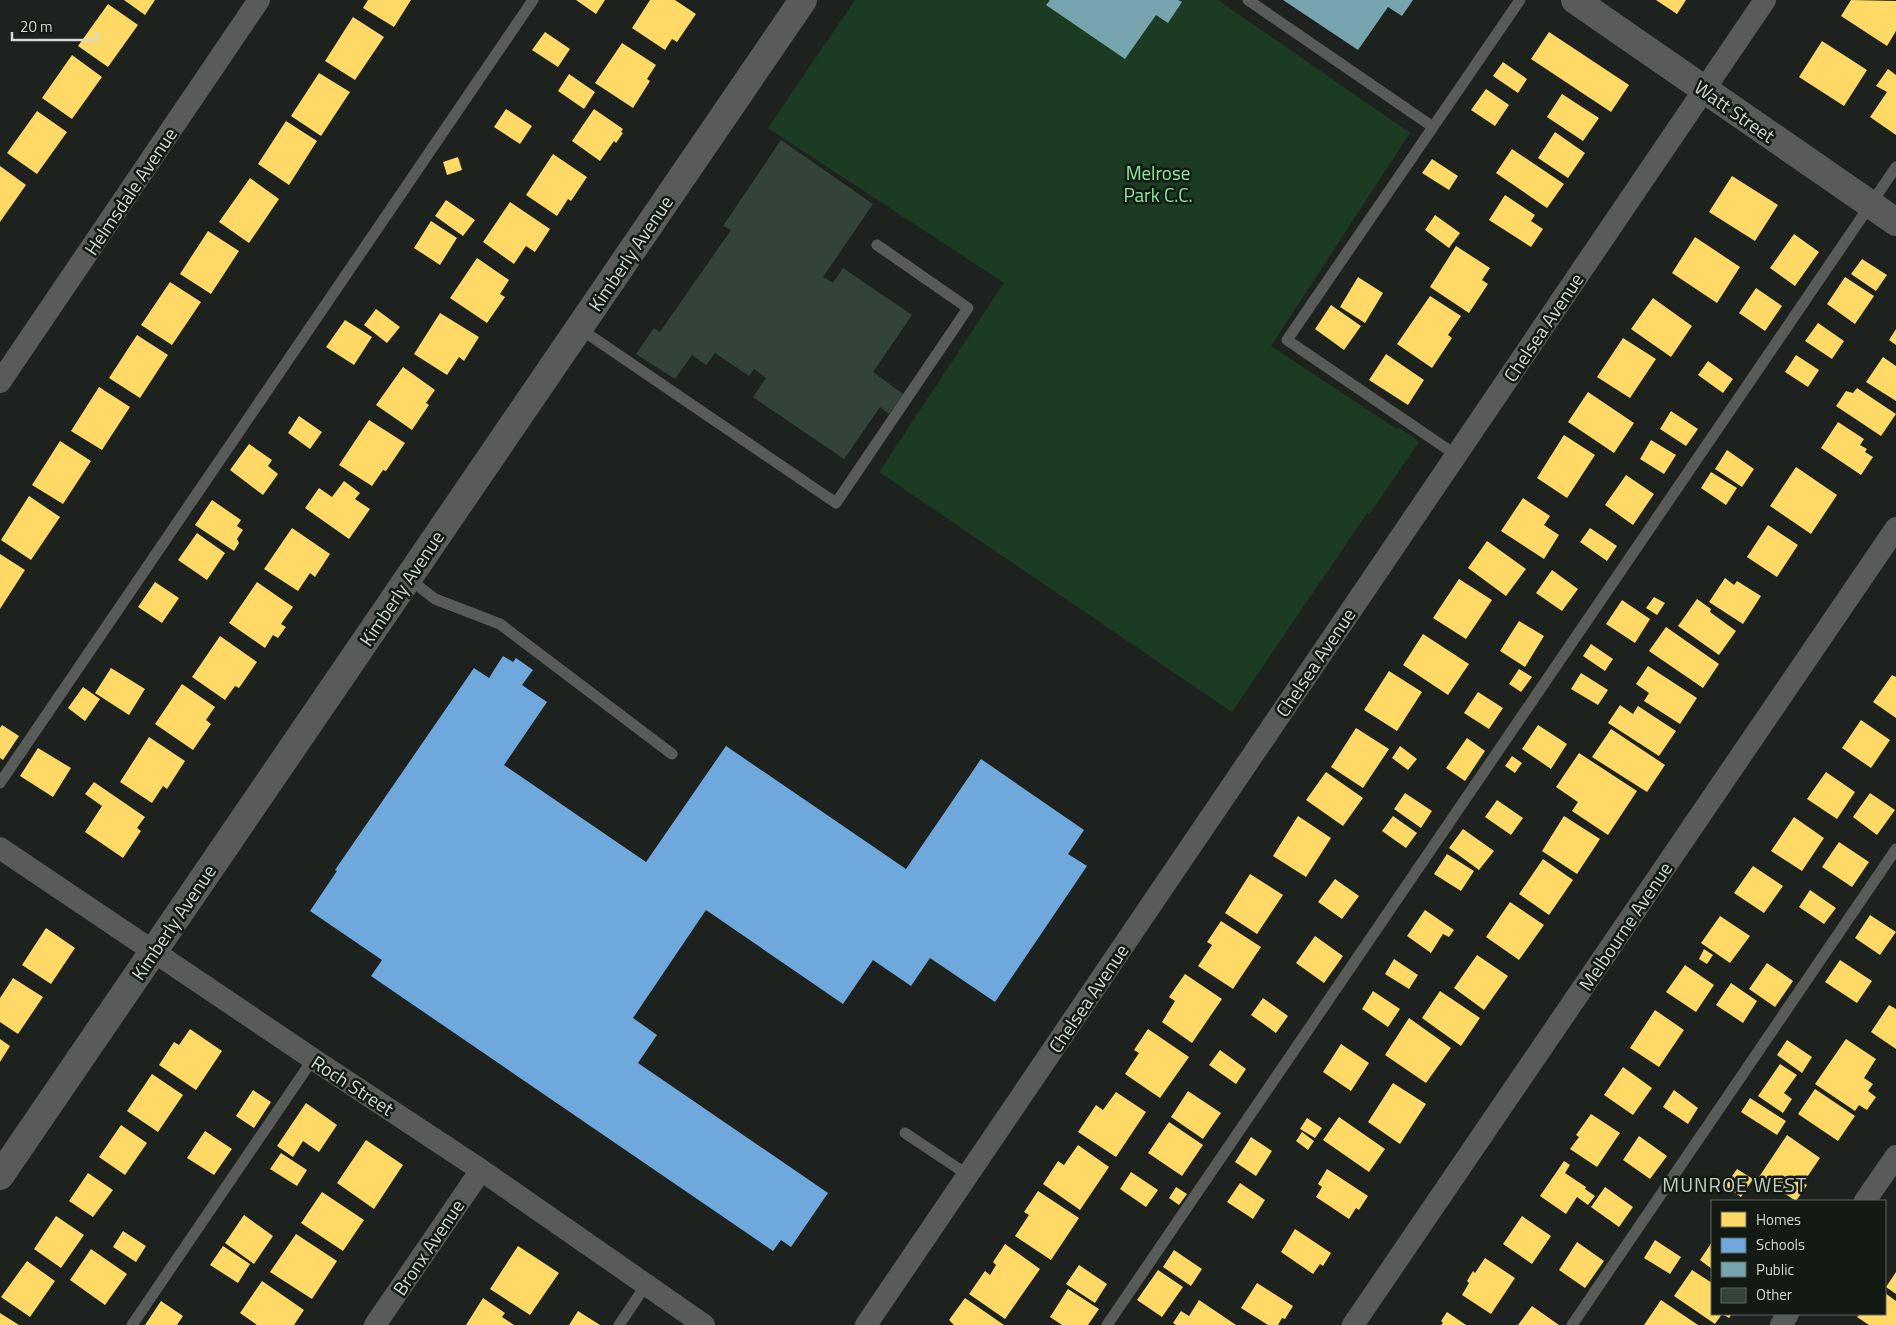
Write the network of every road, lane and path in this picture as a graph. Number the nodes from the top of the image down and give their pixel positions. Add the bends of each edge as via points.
1 (260, 0) edge
2 (533, 0) edge
3 (803, 0) edge
4 (1248, 0) edge
5 (1520, 0) edge
6 (1575, 0) edge
7 (1765, 0) edge
8 (1704, 89) junction
9 (1433, 127) junction
10 (1896, 167) edge
11 (1870, 205) junction
12 (1896, 222) edge
13 (877, 245) dead end
14 (579, 328) junction
15 (0, 382) edge
16 (1456, 455) junction
17 (1896, 528) edge
18 (408, 578) junction
19 (672, 754) dead end
20 (0, 783) edge
21 (0, 848) edge
22 (1896, 849) edge
23 (153, 951) junction
24 (313, 1059) junction
25 (904, 1133) dead end
26 (1896, 1156) edge
27 (481, 1170) junction
28 (968, 1175) junction
29 (0, 1176) edge
30 (1866, 1200) edge
31 (646, 1284) junction
32 (132, 1325) edge
33 (375, 1325) edge
34 (619, 1325) edge
35 (704, 1325) edge
36 (866, 1325) edge
37 (1107, 1325) edge
38 (1353, 1325) edge
39 (1572, 1325) edge

1 - 15 street, Helmsdale Avenue
2 - 20 lane
3 - 14 street, Kimberly Avenue
4 - 9 lane
5 - 9 lane
6 - 8 street, Watt Street
7 - 8 street, Chelsea Avenue
8 - 11 street, Watt Street
8 - 16 street, Chelsea Avenue
9 - 16 lane via 1287,340
10 - 11 lane
11 - 12 street, Watt Street
11 - 37 lane
13 - 14 lane via 968,308 836,503
14 - 18 street, Kimberly Avenue
16 - 28 street, Chelsea Avenue
17 - 38 street, Melbourne Avenue
18 - 19 lane via 435,599 500,624
18 - 23 street, Kimberly Avenue
21 - 23 street, Roch Street
22 - 39 lane
23 - 24 street, Roch Street
23 - 29 street, Kimberly Avenue
24 - 27 street, Roch Street
24 - 32 lane
25 - 28 lane
26 - 30 street
27 - 31 street, Roch Street
27 - 33 street, Bronx Avenue
28 - 36 street, Chelsea Avenue
31 - 34 lane
31 - 35 street, Roch Street

